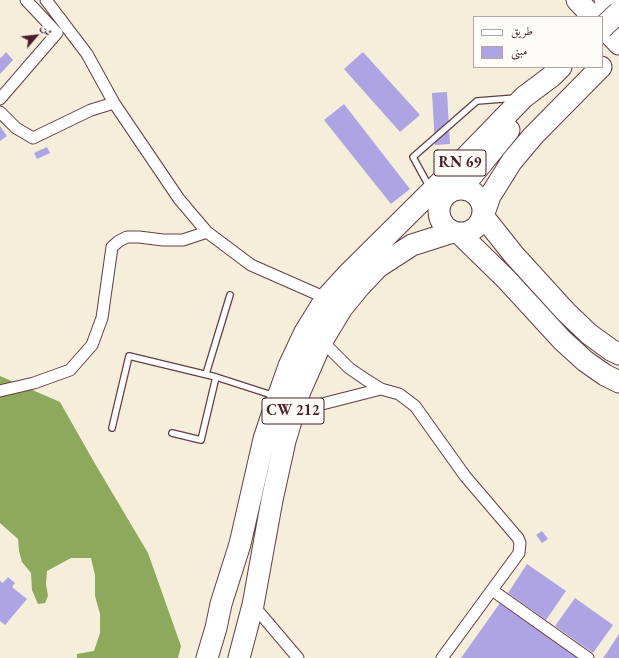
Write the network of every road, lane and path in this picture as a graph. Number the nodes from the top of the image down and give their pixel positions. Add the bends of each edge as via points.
1 (26, 0) edge
2 (46, 0) edge
3 (577, 0) edge
4 (605, 0) edge
5 (619, 13) edge
6 (592, 16) edge
7 (603, 26) edge
8 (603, 28) edge
9 (619, 44) edge
10 (619, 49) edge
11 (603, 64) edge
12 (556, 71) edge
13 (596, 71) edge
14 (524, 97) junction
15 (0, 99) edge
16 (114, 103) junction
17 (0, 112) edge
18 (461, 189) junction
19 (436, 195) junction
20 (483, 216) junction
21 (207, 232) junction
22 (457, 233) junction
23 (400, 252) junction
24 (362, 260) joint
25 (506, 279) junction
26 (230, 295) dead end
27 (326, 298) junction
28 (322, 341) junction
29 (619, 354) edge
30 (206, 374) junction
31 (216, 377) junction
32 (619, 382) edge
33 (381, 390) junction
34 (0, 391) edge
35 (278, 397) junction
36 (293, 412) junction
37 (112, 428) dead end
38 (172, 433) dead end
39 (492, 590) junction
40 (221, 604) junction
41 (253, 605) junction
42 (196, 658) edge
43 (207, 658) edge
44 (240, 658) edge
45 (298, 658) edge
46 (442, 658) edge
47 (588, 658) edge

1 - 15 street via 57,33
2 - 16 street via 87,54
3 - 6 highway
4 - 5 highway
5 - 7 highway, bridge
8 - 9 highway
10 - 11 highway, RN 69
12 - 14 highway, RN 69
12 - 18 highway
13 - 20 highway, RN 69 via 512,161 490,196
14 - 19 highway, RN 69
14 - 19 lane via 477,101 413,157
16 - 17 street via 91,110 33,138 16,128
16 - 21 street via 179,199
18 - 19 highway via 445,195
18 - 20 highway via 476,195 483,208
19 - 22 highway via 441,222 446,228
19 - 24 highway, RN 69
20 - 22 highway via 475,229
20 - 29 highway via 514,255 566,312 589,334
21 - 27 street via 251,265
21 - 34 street via 183,240 127,237 119,241 112,247 102,318 92,345 70,370 34,383
22 - 23 highway, CW 212 via 412,245
22 - 25 highway
23 - 25 highway via 434,245 461,249 479,258
23 - 28 highway, CW 212 via 378,267 360,286 342,308
24 - 27 highway, CW 212
25 - 32 highway via 585,361
26 - 30 lane
27 - 35 highway, CW 212 via 305,332
28 - 33 street via 349,368
28 - 36 highway, CW 212 via 306,374
30 - 31 lane
30 - 37 lane via 129,356
31 - 35 lane
31 - 38 lane via 201,440
33 - 36 street
33 - 39 street via 399,394 414,406 465,476 518,538 519,553
35 - 40 highway, CW 212 via 264,439 240,544
36 - 41 highway, CW 212 via 272,500
39 - 46 street
39 - 47 street
40 - 42 highway
40 - 43 highway, CW 212
41 - 44 highway, CW 212
41 - 45 street

